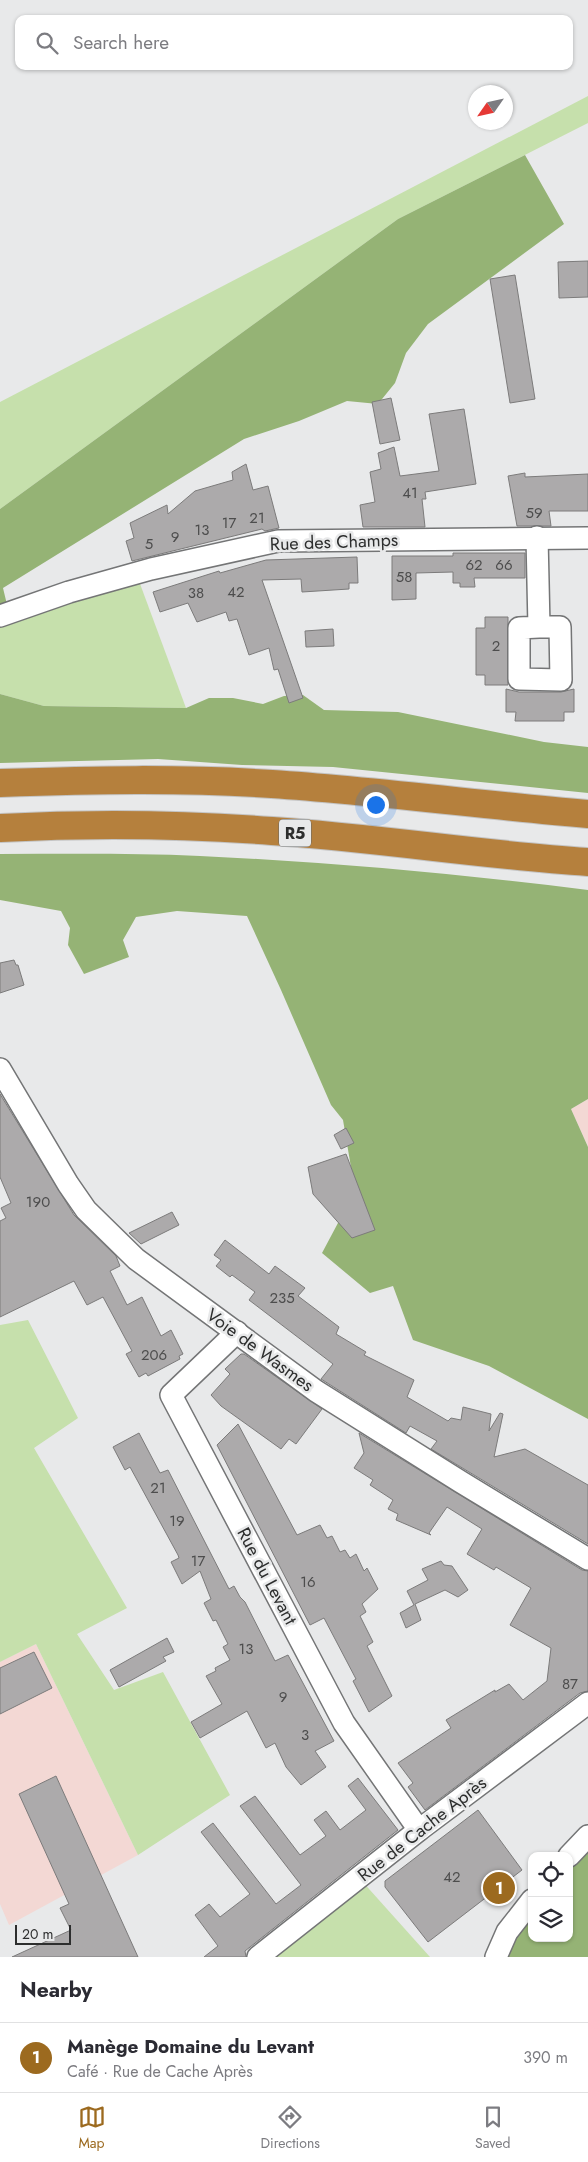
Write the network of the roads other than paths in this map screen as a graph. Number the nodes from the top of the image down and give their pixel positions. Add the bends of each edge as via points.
1 (537, 537) junction
2 (588, 538) edge
3 (0, 616) edge
4 (539, 627) dead end
5 (0, 783) edge
6 (588, 814) edge
7 (0, 828) edge
8 (588, 862) edge
9 (0, 1069) edge
10 (237, 1332) junction
11 (588, 1559) edge
12 (588, 1703) edge
13 (419, 1830) junction
14 (588, 1836) edge
15 (573, 1852) edge
16 (528, 1905) edge
17 (258, 1957) edge
18 (496, 1957) edge

1 - 2 street, Rue des Champs
1 - 3 street, Rue des Champs via 278,541 151,569
1 - 4 street
5 - 6 highway via 147,780 272,784
7 - 8 highway, R5 via 78,824 272,830
9 - 10 street, Voie de Wasmes via 86,1210 136,1259
10 - 11 street, Voie de Wasmes via 358,1418
10 - 13 street, Rue du Levant via 171,1395 344,1723
12 - 13 street, Rue de Cache Après
13 - 17 street, Rue de Cache Après
14 - 15 street
16 - 18 street via 507,1932

